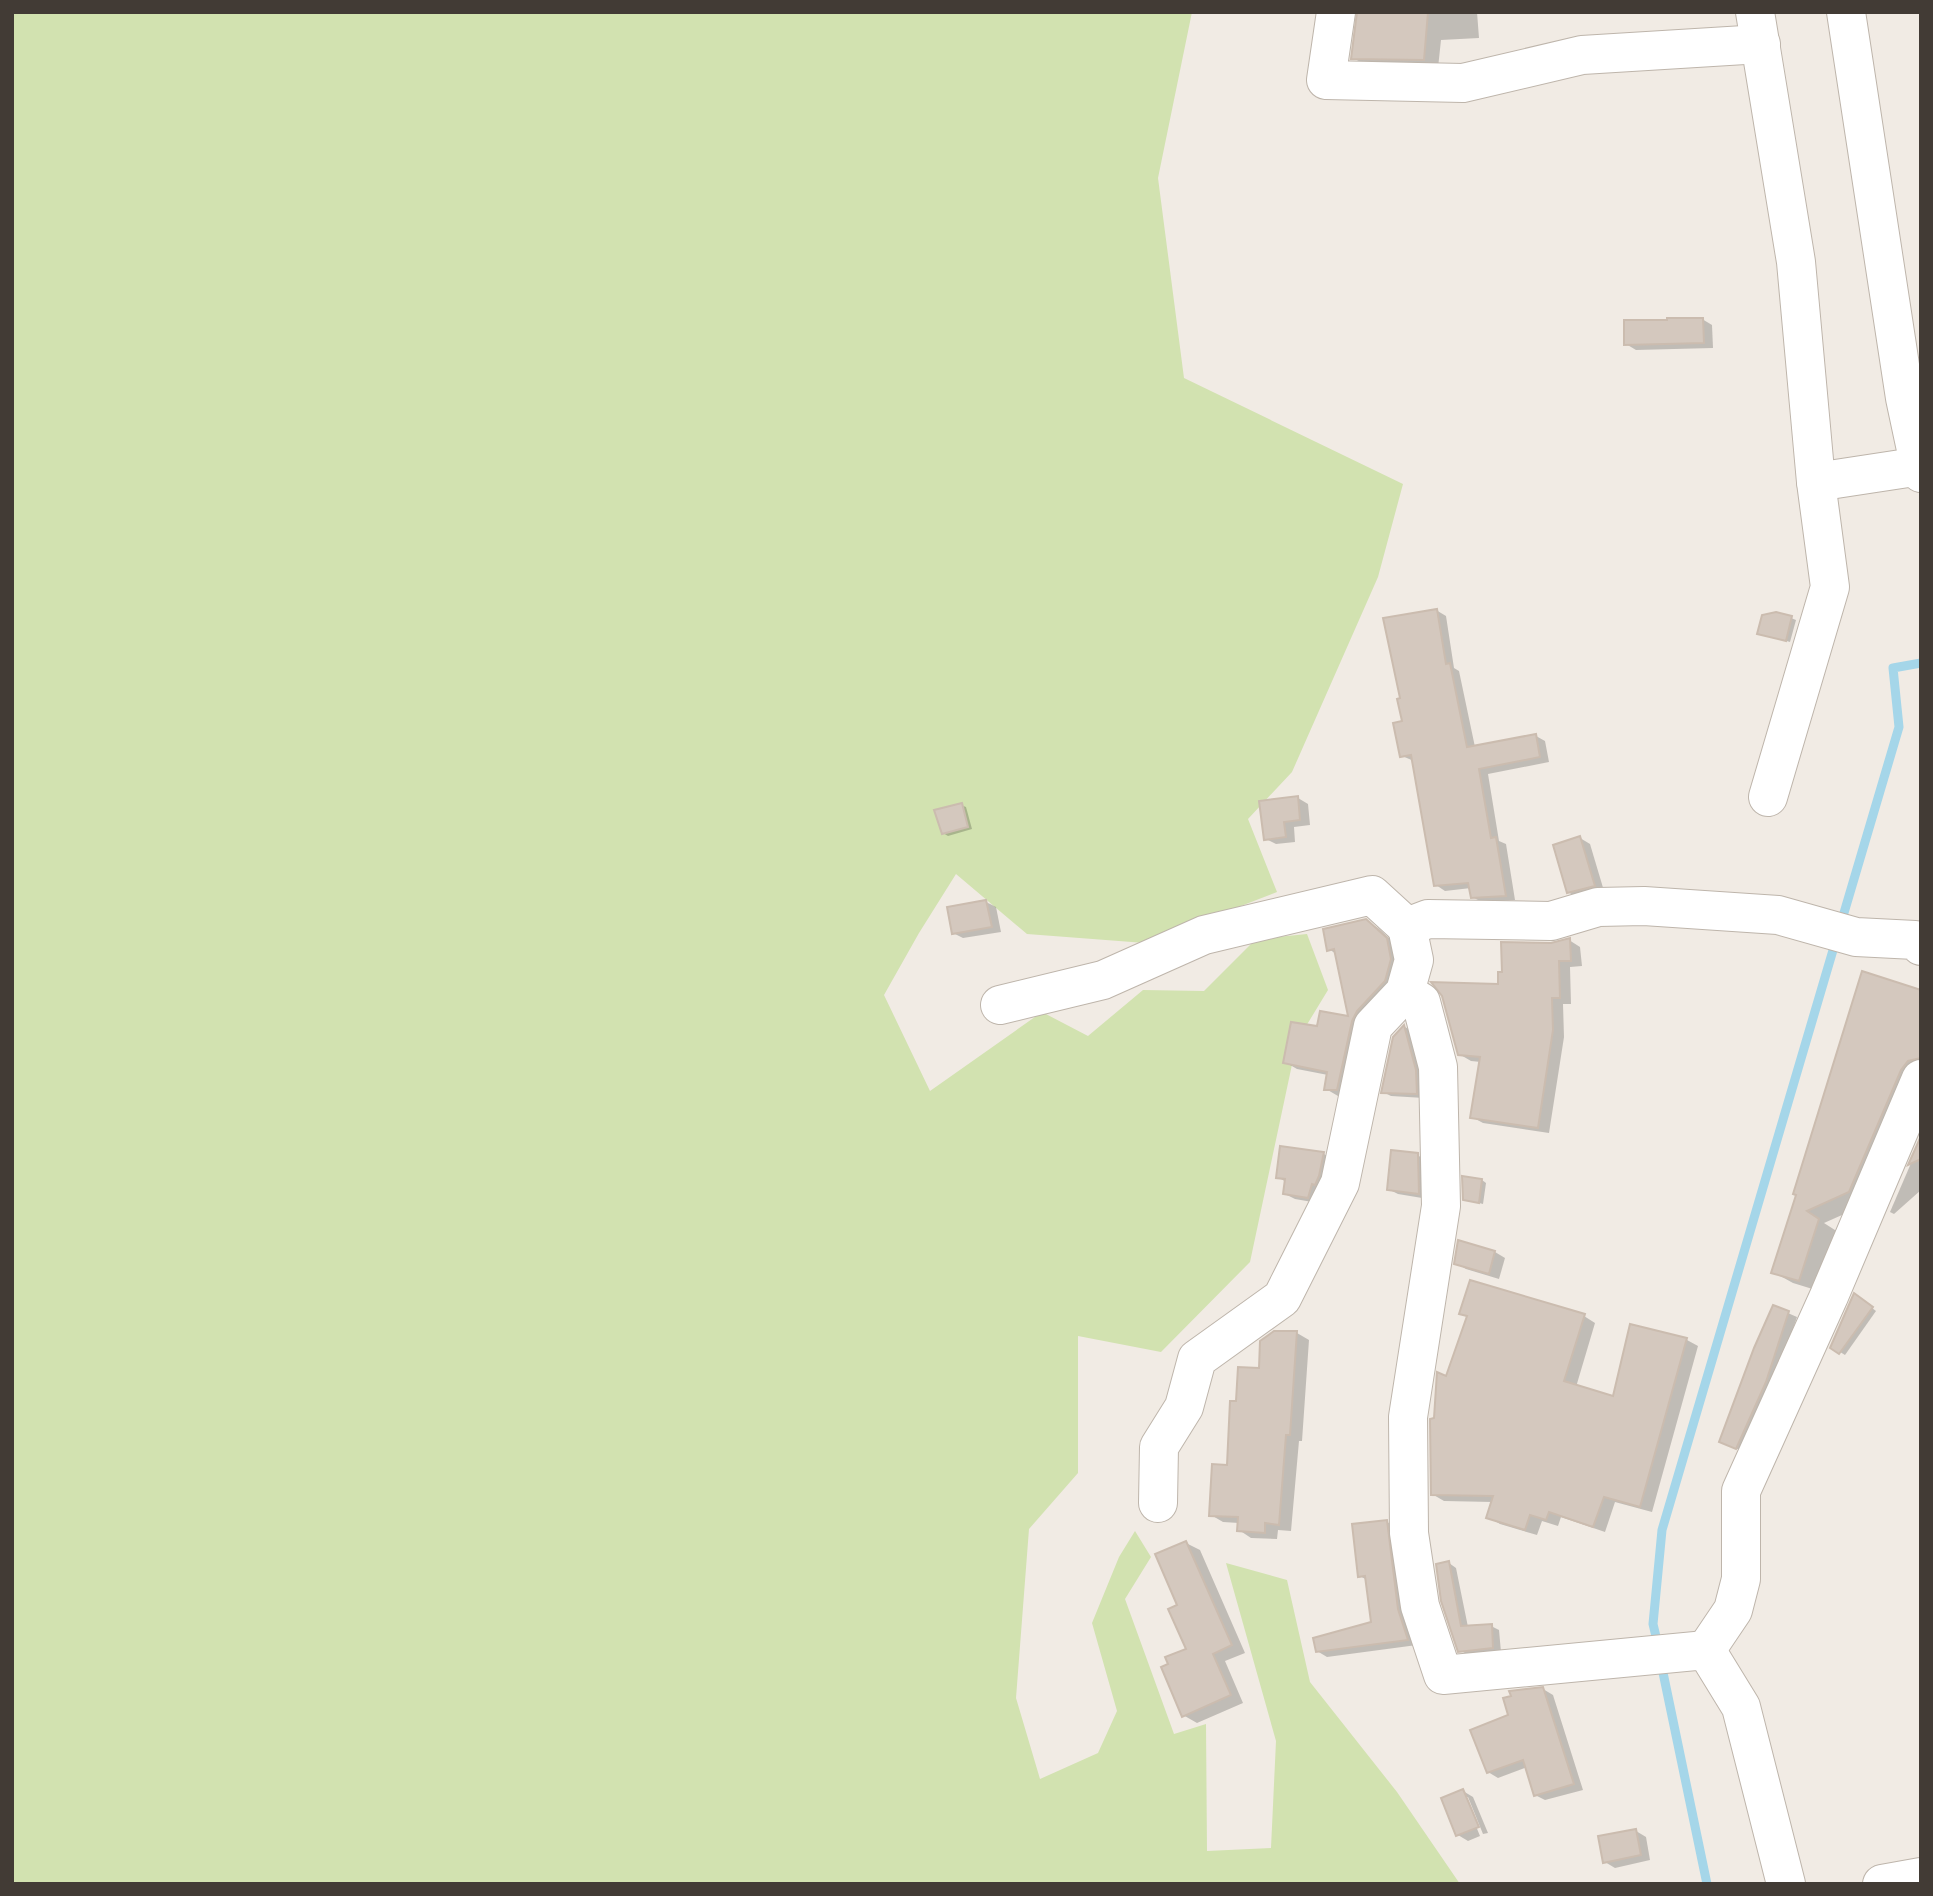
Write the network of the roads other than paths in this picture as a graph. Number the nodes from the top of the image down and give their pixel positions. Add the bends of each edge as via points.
1 (1336, 12) edge
2 (1846, 12) edge
3 (1758, 28) edge
4 (1920, 469) edge
5 (1816, 482) junction
6 (1768, 797) dead end
7 (1408, 927) junction
8 (1921, 946) edge
9 (1405, 992) junction
10 (1000, 1005) dead end
11 (1921, 1079) edge
12 (1158, 1503) dead end
13 (1693, 1652) junction
14 (1921, 1877) edge
15 (1786, 1884) edge
16 (1882, 1884) edge

1 - 3 street via 1326,80 1463,83 1582,55
2 - 4 street
3 - 5 street via 1796,262
4 - 5 street
5 - 6 street via 1830,587
7 - 8 street via 1428,919 1551,921 1598,907 1644,906 1778,915 1838,932 1915,940
7 - 9 street via 1414,960
7 - 10 street via 1372,895 1204,935 1103,980
9 - 12 street via 1373,1026 1340,1183 1282,1298 1197,1359 1184,1407 1159,1447
9 - 13 street via 1421,1002 1438,1067 1441,1206 1408,1417 1409,1520 1420,1606 1443,1675
11 - 13 street via 1741,1490 1741,1579 1733,1610
13 - 15 street via 1741,1707
14 - 16 street

